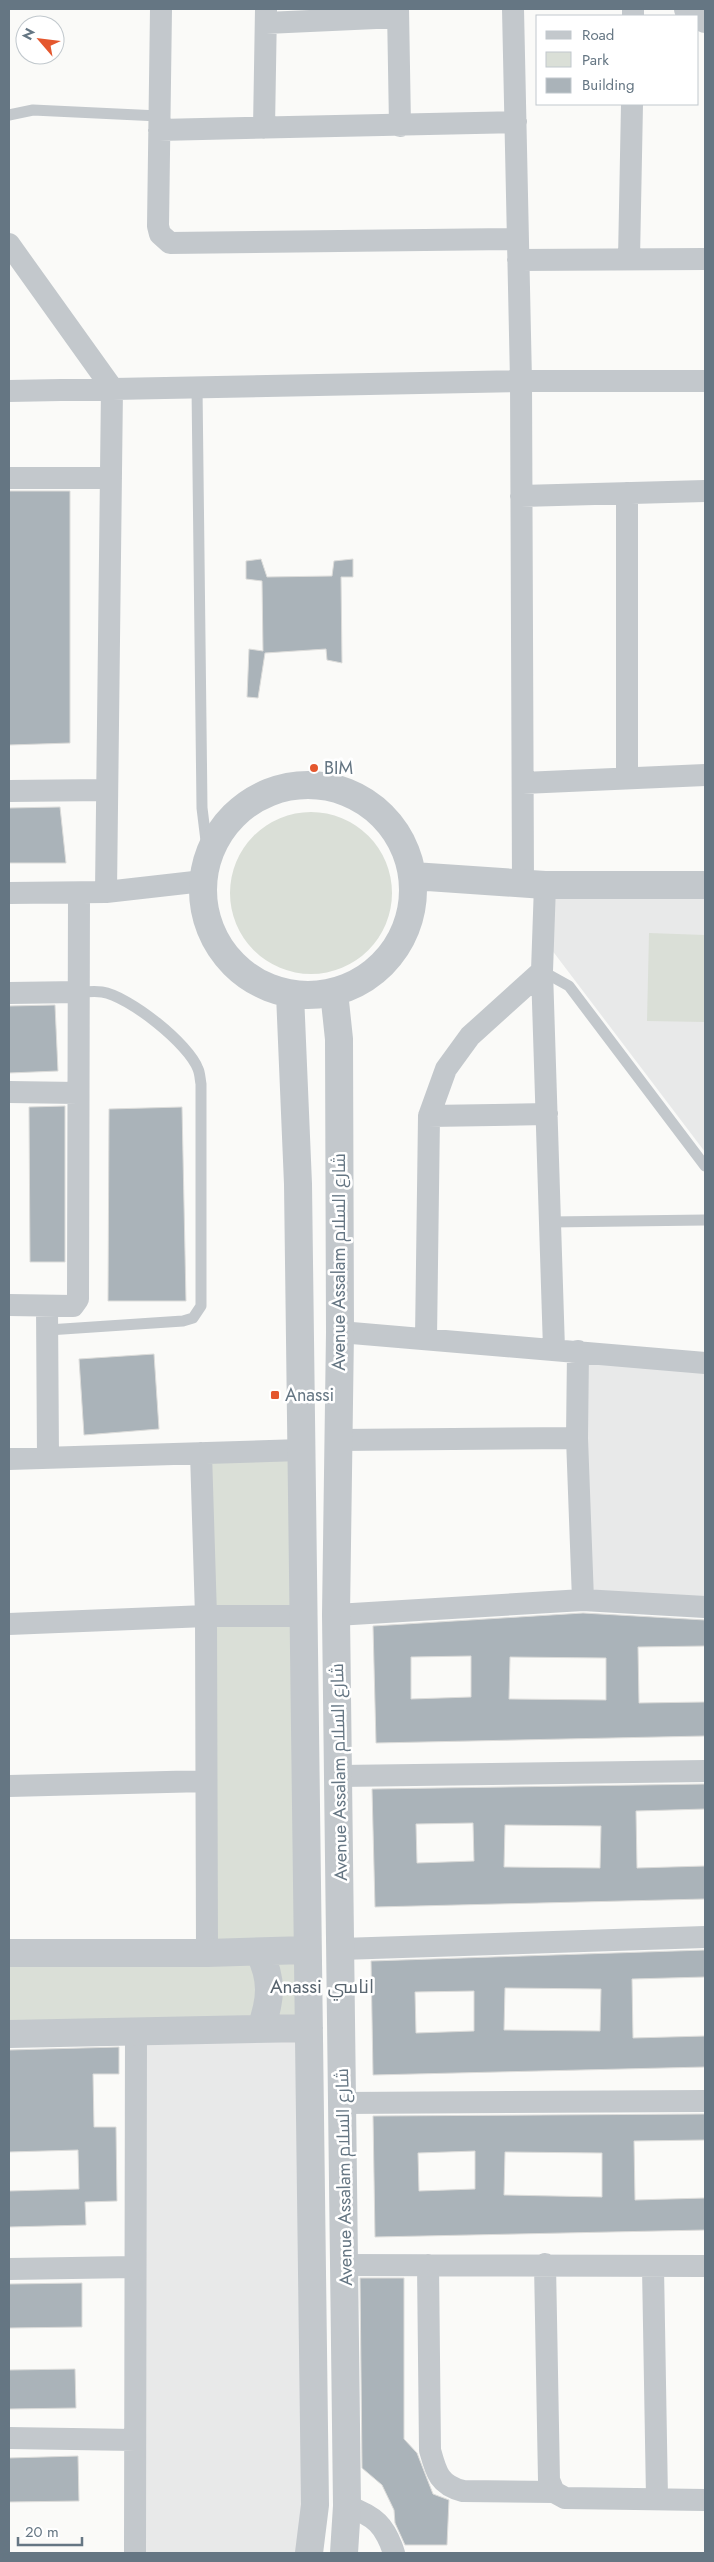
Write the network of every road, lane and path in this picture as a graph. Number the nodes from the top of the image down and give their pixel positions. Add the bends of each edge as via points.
1 (161, 9) edge
2 (513, 9) edge
3 (688, 9) edge
4 (398, 13) edge
5 (266, 16) edge
6 (705, 18) edge
7 (632, 105) edge
8 (9, 115) edge
9 (516, 122) junction
10 (159, 123) junction
11 (400, 126) junction
12 (264, 128) junction
13 (9, 244) edge
14 (517, 250) junction
15 (705, 259) edge
16 (629, 260) junction
17 (521, 381) junction
18 (705, 381) edge
19 (197, 386) junction
20 (112, 388) junction
21 (9, 391) edge
22 (9, 478) edge
23 (110, 478) junction
24 (705, 491) edge
25 (627, 493) junction
26 (521, 496) junction
27 (705, 775) edge
28 (627, 778) junction
29 (523, 783) junction
30 (107, 790) junction
31 (9, 791) edge
32 (205, 869) junction
33 (413, 876) junction
34 (534, 885) junction
35 (705, 885) edge
36 (106, 892) junction
37 (9, 893) edge
38 (79, 893) junction
39 (542, 971) junction
40 (79, 992) junction
41 (334, 992) junction
42 (9, 993) edge
43 (290, 994) junction
44 (9, 1092) edge
45 (78, 1093) junction
46 (546, 1114) junction
47 (429, 1116) junction
48 (705, 1166) edge
49 (705, 1220) edge
50 (550, 1222) junction
51 (9, 1305) edge
52 (47, 1307) junction
53 (48, 1330) junction
54 (340, 1332) junction
55 (426, 1339) junction
56 (554, 1349) junction
57 (578, 1351) junction
58 (705, 1363) edge
59 (577, 1438) junction
60 (338, 1440) junction
61 (301, 1450) junction
62 (202, 1453) junction
63 (48, 1458) junction
64 (9, 1459) edge
65 (583, 1600) junction
66 (705, 1607) edge
67 (336, 1615) junction
68 (206, 1616) junction
69 (304, 1616) junction
70 (9, 1624) edge
71 (705, 1771) edge
72 (339, 1776) junction
73 (206, 1781) junction
74 (9, 1786) edge
75 (705, 1937) edge
76 (341, 1949) junction
77 (307, 1950) junction
78 (259, 1952) junction
79 (9, 1953) edge
80 (207, 1954) junction
81 (261, 2028) junction
82 (309, 2028) junction
83 (136, 2031) junction
84 (9, 2034) edge
85 (705, 2101) edge
86 (343, 2103) junction
87 (545, 2264) junction
88 (345, 2265) junction
89 (428, 2265) junction
90 (705, 2266) edge
91 (134, 2267) junction
92 (653, 2267) junction
93 (9, 2269) edge
94 (9, 2438) edge
95 (135, 2440) junction
96 (554, 2492) junction
97 (657, 2498) junction
98 (705, 2500) edge
99 (347, 2506) junction
100 (136, 2553) edge
101 (309, 2553) edge
102 (344, 2553) edge
103 (394, 2553) edge

1 - 10 street
2 - 9 street
3 - 6 street
4 - 5 street
4 - 11 street
5 - 12 street
7 - 16 street
8 - 10 lane via 33,110
9 - 11 street
9 - 14 street
10 - 12 street
10 - 14 street via 158,226 160,234 170,243
11 - 12 street
13 - 20 street
14 - 16 street
14 - 17 street
15 - 16 street
17 - 18 street
17 - 19 street
17 - 26 street
19 - 20 street
19 - 32 lane
20 - 21 street
20 - 23 street
22 - 23 street
23 - 30 street
24 - 25 street
25 - 26 street
25 - 28 street
26 - 29 street
27 - 28 street
28 - 29 street
29 - 34 street
30 - 31 street
30 - 36 street
32 - 33 street via 227,821 259,796 298,784 338,788 374,806 400,837
32 - 36 street
32 - 43 street via 205,912 215,940 234,966 260,984
33 - 34 street
33 - 41 street via 410,914 395,948 369,976
34 - 35 street
34 - 39 street
36 - 38 street
37 - 38 street
38 - 40 street
39 - 46 street
39 - 47 street via 470,1036 446,1068
39 - 48 lane via 569,986
40 - 42 street
40 - 45 street
40 - 53 lane via 104,992 127,1001 152,1018 188,1053 198,1068 201,1084 201,1306 194,1318 184,1321
41 - 43 street
41 - 54 street, Avenue Assalam شارع السلام via 339,1038
43 - 61 street, Avenue Assalam شارع السلام via 298,1184
44 - 45 street
45 - 52 street via 78,1299 73,1306
46 - 47 street
46 - 50 street
47 - 55 street
49 - 50 lane
50 - 56 street
51 - 52 street
52 - 53 street
53 - 63 street
54 - 55 street
54 - 60 street, Avenue Assalam شارع السلام
55 - 56 street
56 - 57 street
57 - 58 street
57 - 59 street
59 - 60 street
59 - 65 street
60 - 67 street, Avenue Assalam شارع السلام
61 - 62 street
61 - 69 street, Avenue Assalam شارع السلام
62 - 63 street
62 - 68 street
63 - 64 street
65 - 66 street
65 - 67 street
67 - 72 street, Avenue Assalam شارع السلام
68 - 69 street
68 - 70 street
68 - 73 street
69 - 77 street, Avenue Assalam شارع السلام
71 - 72 street
72 - 76 street, Avenue Assalam شارع السلام
73 - 74 street
73 - 80 street
75 - 76 street
76 - 86 street, Avenue Assalam شارع السلام
77 - 78 street
77 - 82 street, Avenue Assalam شارع السلام
78 - 80 street
78 - 81 street via 268,1970 270,1989
79 - 80 street
81 - 82 street
81 - 83 street
82 - 101 street, Avenue Assalam شارع السلام via 315,2505
83 - 84 street
83 - 91 street
85 - 86 street
86 - 88 street, Avenue Assalam شارع السلام
87 - 89 street
87 - 92 street
87 - 96 street via 549,2480
88 - 89 street
88 - 99 street, Avenue Assalam شارع السلام
89 - 96 street via 430,2450 436,2471 448,2487 463,2491
90 - 92 street
91 - 93 street
91 - 95 street
92 - 97 street
94 - 95 street
95 - 100 street
96 - 97 street via 565,2498
97 - 98 street
99 - 102 street, Avenue Assalam شارع السلام
99 - 103 street via 378,2521

